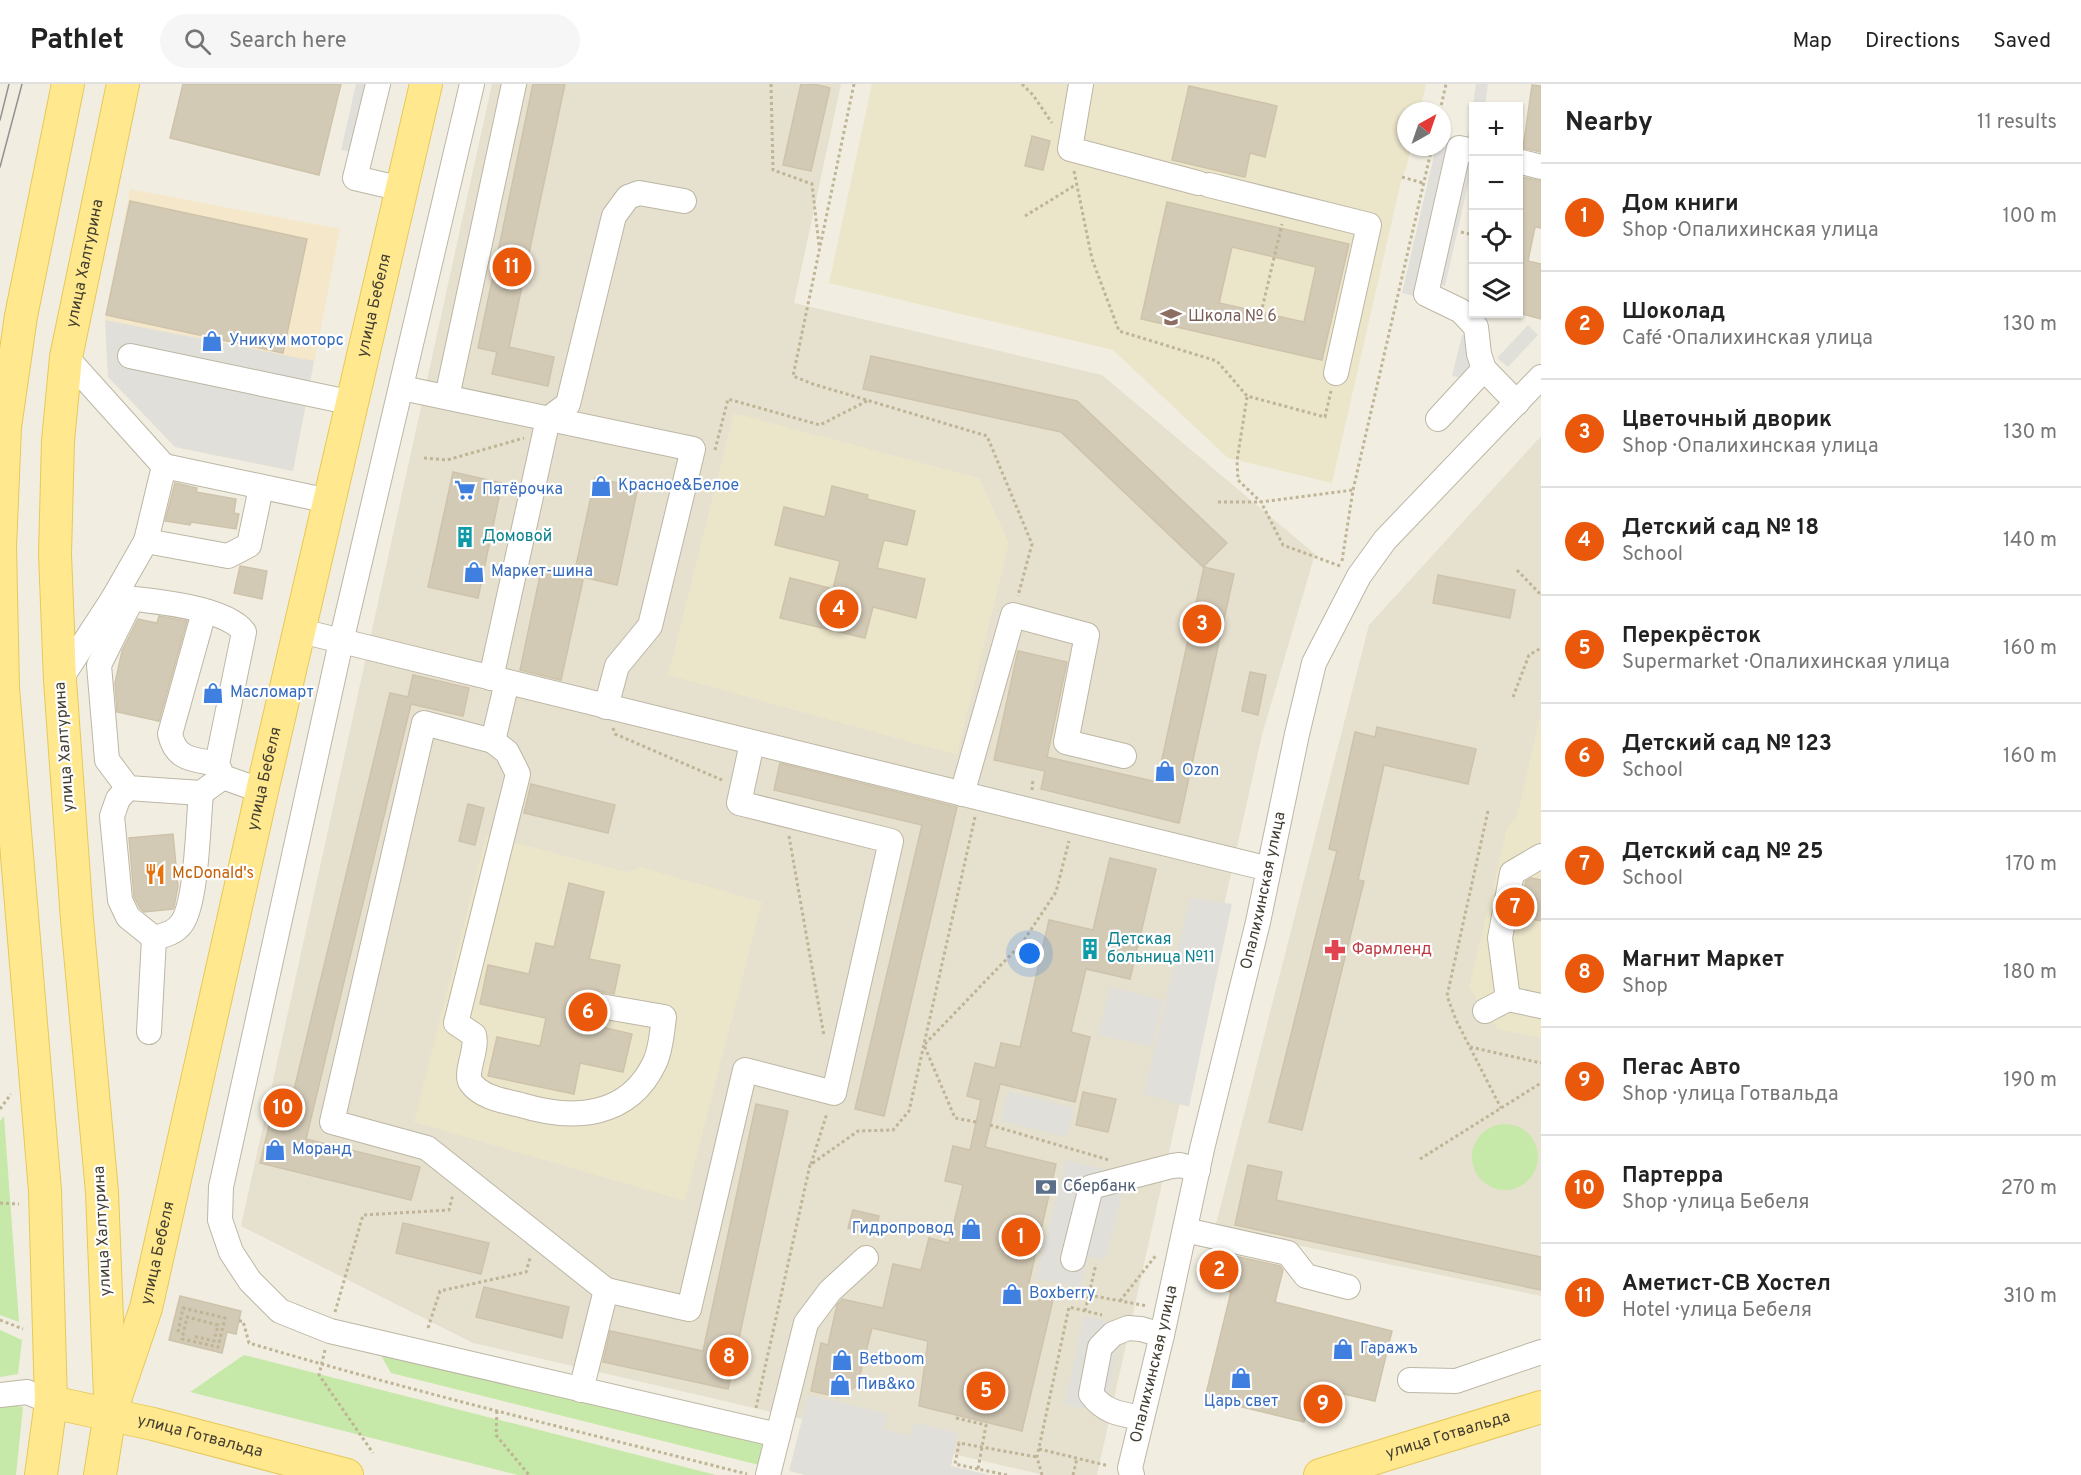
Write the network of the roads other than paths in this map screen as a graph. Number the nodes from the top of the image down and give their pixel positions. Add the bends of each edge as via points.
1 (68, 84) edge
2 (123, 84) edge
3 (378, 84) edge
4 (426, 84) edge
5 (472, 84) edge
6 (514, 84) edge
7 (1081, 84) edge
8 (1469, 150) edge
9 (1523, 162) edge
10 (1541, 167) edge
11 (402, 189) junction
12 (684, 201) dead end
13 (130, 356) dead end
14 (66, 357) junction
15 (1484, 369) junction
16 (1336, 373) road end
17 (1541, 377) edge
18 (402, 388) junction
19 (447, 397) junction
20 (353, 403) junction
21 (1517, 403) junction
22 (548, 418) junction
23 (1438, 419) dead end
24 (164, 466) junction
25 (261, 488) junction
26 (329, 501) junction
27 (146, 541) junction
28 (0, 547) edge
29 (123, 598) junction
30 (204, 612) junction
31 (301, 632) junction
32 (341, 642) junction
33 (60, 680) junction
34 (499, 680) junction
35 (606, 707) junction
36 (493, 741) junction
37 (752, 743) junction
38 (1124, 756) dead end
39 (220, 771) junction
40 (128, 788) junction
41 (262, 791) junction
42 (201, 793) junction
43 (970, 796) junction
44 (1541, 856) edge
45 (1269, 869) junction
46 (154, 938) junction
47 (1508, 999) junction
48 (589, 1004) dead end
49 (1541, 1006) edge
50 (1485, 1011) dead end
51 (149, 1032) dead end
52 (1198, 1170) junction
53 (1185, 1230) junction
54 (866, 1258) dead end
55 (1085, 1261) road end
56 (1348, 1287) dead end
57 (606, 1290) junction
58 (1162, 1335) junction
59 (1541, 1352) edge
60 (1410, 1380) dead end
61 (581, 1390) junction
62 (0, 1395) edge
63 (51, 1402) junction
64 (1541, 1407) edge
65 (110, 1414) junction
66 (1141, 1418) junction
67 (778, 1435) junction
68 (41, 1475) edge
69 (100, 1475) edge
70 (347, 1475) edge
71 (768, 1475) edge
72 (1132, 1475) edge
73 (1320, 1475) edge

1 - 28 main road via 19,327 5,426
2 - 14 main road, улица Халтурина
3 - 11 street via 354,178
4 - 11 main road, улица Бебеля
5 - 18 street
6 - 19 street
7 - 16 street via 1070,149 1369,225
8 - 15 street via 1459,148 1426,294 1461,311 1476,327
9 - 10 street
11 - 20 main road, улица Бебеля
12 - 22 street via 639,193 628,197 614,216 568,404
13 - 20 street
14 - 24 street
14 - 33 main road, улица Халтурина via 58,441 55,554
15 - 21 street
15 - 23 street
17 - 21 street, Опалихинская улица
18 - 19 street
18 - 32 street
19 - 22 street
20 - 26 main road, улица Бебеля
21 - 45 street, Опалихинская улица via 1385,540 1359,576 1314,663
22 - 34 street
22 - 35 street via 693,449 650,626 617,666
24 - 25 street
24 - 27 street
25 - 26 street
25 - 27 street via 249,545 228,556
26 - 31 main road, улица Бебеля
27 - 29 street
28 - 63 main road via 3,688 45,1191
29 - 30 street via 155,600
29 - 33 street
29 - 40 street via 99,665 107,760
30 - 39 street via 233,621 244,632
30 - 39 street via 170,734 173,747 183,756
31 - 32 street
31 - 41 main road, улица Бебеля
32 - 34 street
32 - 61 street via 221,1187 220,1220 231,1252 250,1281 280,1311 330,1331
33 - 65 main road, улица Халтурина via 102,1192
34 - 35 street
34 - 36 street
35 - 37 street
36 - 48 street via 507,752 518,774 456,1023 474,1035 476,1042 468,1077 471,1083 490,1096 559,1114 580,1114 619,1102 635,1091 656,1061 664,1017
36 - 57 street via 424,723 332,1122 427,1148
37 - 43 street
37 - 57 street via 739,803 891,841 834,1093 744,1070 689,1309
38 - 43 street via 1066,742 1087,635 1013,615
39 - 41 street
39 - 42 street
40 - 42 street
40 - 46 street via 118,799 112,816 120,900 128,917
41 - 65 main road, улица Бебеля via 146,1308
42 - 46 street via 191,903 182,924 170,934
43 - 45 street
44 - 47 street via 1512,873 1500,938
45 - 52 street, Опалихинская улица
46 - 51 street
47 - 49 street
47 - 50 street
52 - 53 street, Опалихинская улица
52 - 55 street via 1172,1166 1091,1187
53 - 56 street via 1288,1253 1306,1276
53 - 58 street, Опалихинская улица
54 - 67 street via 830,1291 806,1323
57 - 61 street
58 - 66 street, Опалихинская улица
58 - 66 street via 1128,1328 1113,1334 1100,1347 1091,1394 1098,1405 1109,1411
59 - 60 street via 1456,1381
61 - 67 street
62 - 63 street via 27,1392
63 - 65 main road, улица Готвальда
63 - 68 main road
64 - 73 main road, улица Готвальда
65 - 69 main road, улица Бебеля
65 - 70 main road, улица Готвальда
66 - 72 street, Опалихинская улица via 1130,1468
67 - 71 street

